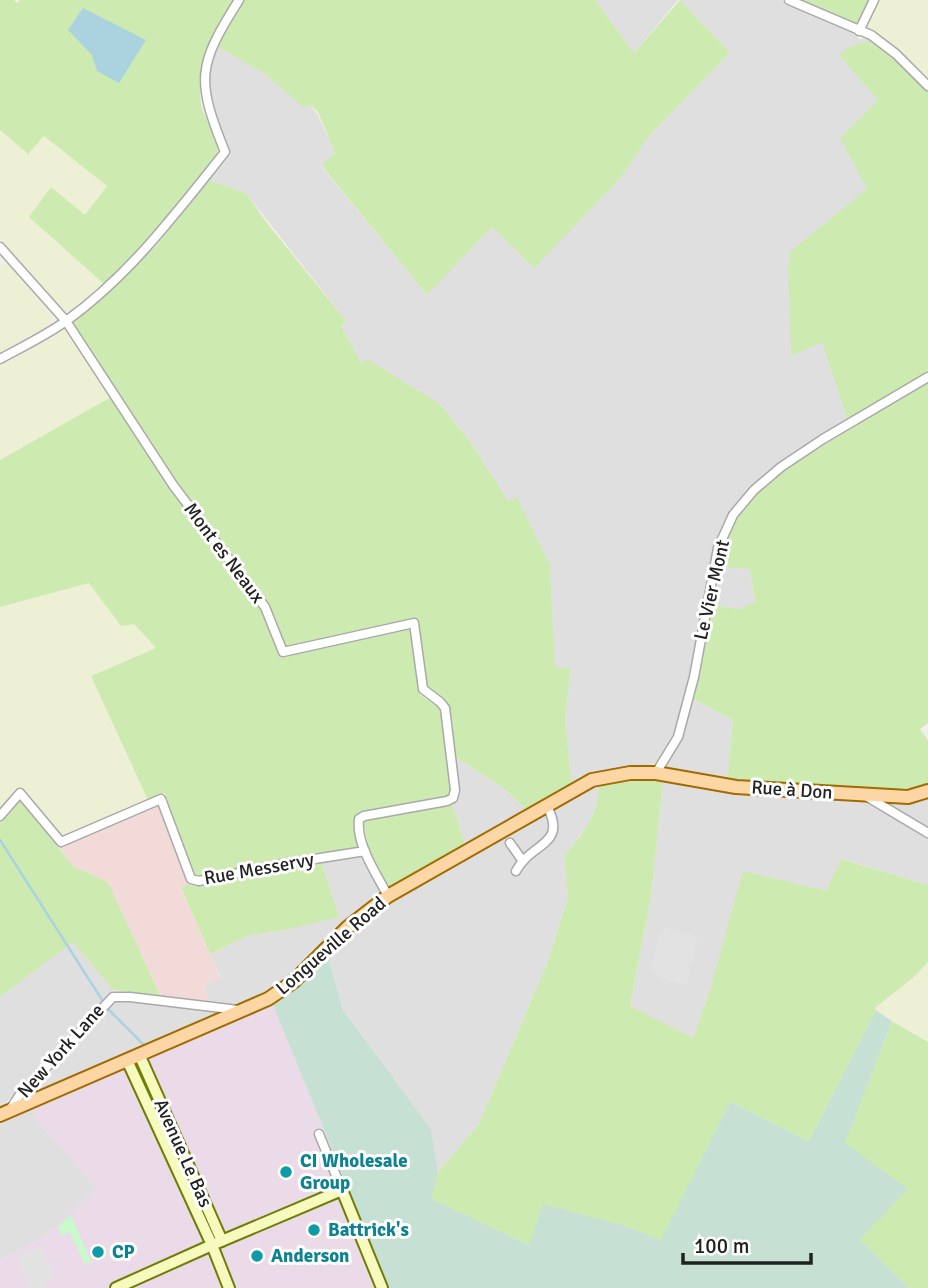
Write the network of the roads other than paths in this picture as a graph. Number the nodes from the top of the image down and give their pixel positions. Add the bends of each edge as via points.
1 (239, 0) edge
2 (789, 0) edge
3 (874, 0) edge
4 (859, 31) junction
5 (928, 86) edge
6 (0, 247) edge
7 (66, 321) junction
8 (0, 359) edge
9 (928, 377) edge
10 (656, 773) junction
11 (928, 791) edge
12 (863, 795) junction
13 (547, 806) junction
14 (0, 816) edge
15 (928, 833) edge
16 (510, 843) dead end
17 (365, 851) junction
18 (522, 860) junction
19 (516, 871) dead end
20 (388, 895) junction
21 (241, 1011) junction
22 (133, 1057) junction
23 (5, 1113) edge
24 (319, 1134) dead end
25 (342, 1190) junction
26 (217, 1243) junction
27 (116, 1288) edge
28 (229, 1288) edge
29 (382, 1288) edge

1 - 7 street via 218,33 204,81 208,110 225,152 145,250
2 - 4 street
3 - 4 street
4 - 5 street via 896,54
6 - 7 street
7 - 8 street
7 - 17 street, Mont es Neaux via 173,485 265,607 283,652 414,623 423,689 445,708 455,790 447,802 359,819
9 - 10 street, Le Vier Mont via 782,467 733,515 718,548 678,737
10 - 12 main road, Rue à Don via 736,787
10 - 13 main road, Longueville Road via 592,780
11 - 12 main road, Rue à Don via 908,797
12 - 15 street
13 - 18 street via 555,825 552,836
13 - 20 main road, Longueville Road
14 - 17 street, Rue Messervy via 20,793 61,842 161,799 191,878 199,881
16 - 18 street
17 - 20 street, Mont es Neaux
18 - 19 street
20 - 21 main road, Longueville Road via 293,982
21 - 22 main road, Longueville Road
21 - 23 street, New York Lane via 113,997
22 - 23 main road, Longueville Road
22 - 26 street, Avenue Le Bas
24 - 25 street
25 - 26 street
25 - 29 street
26 - 27 street
26 - 28 street, Avenue Le Bas

